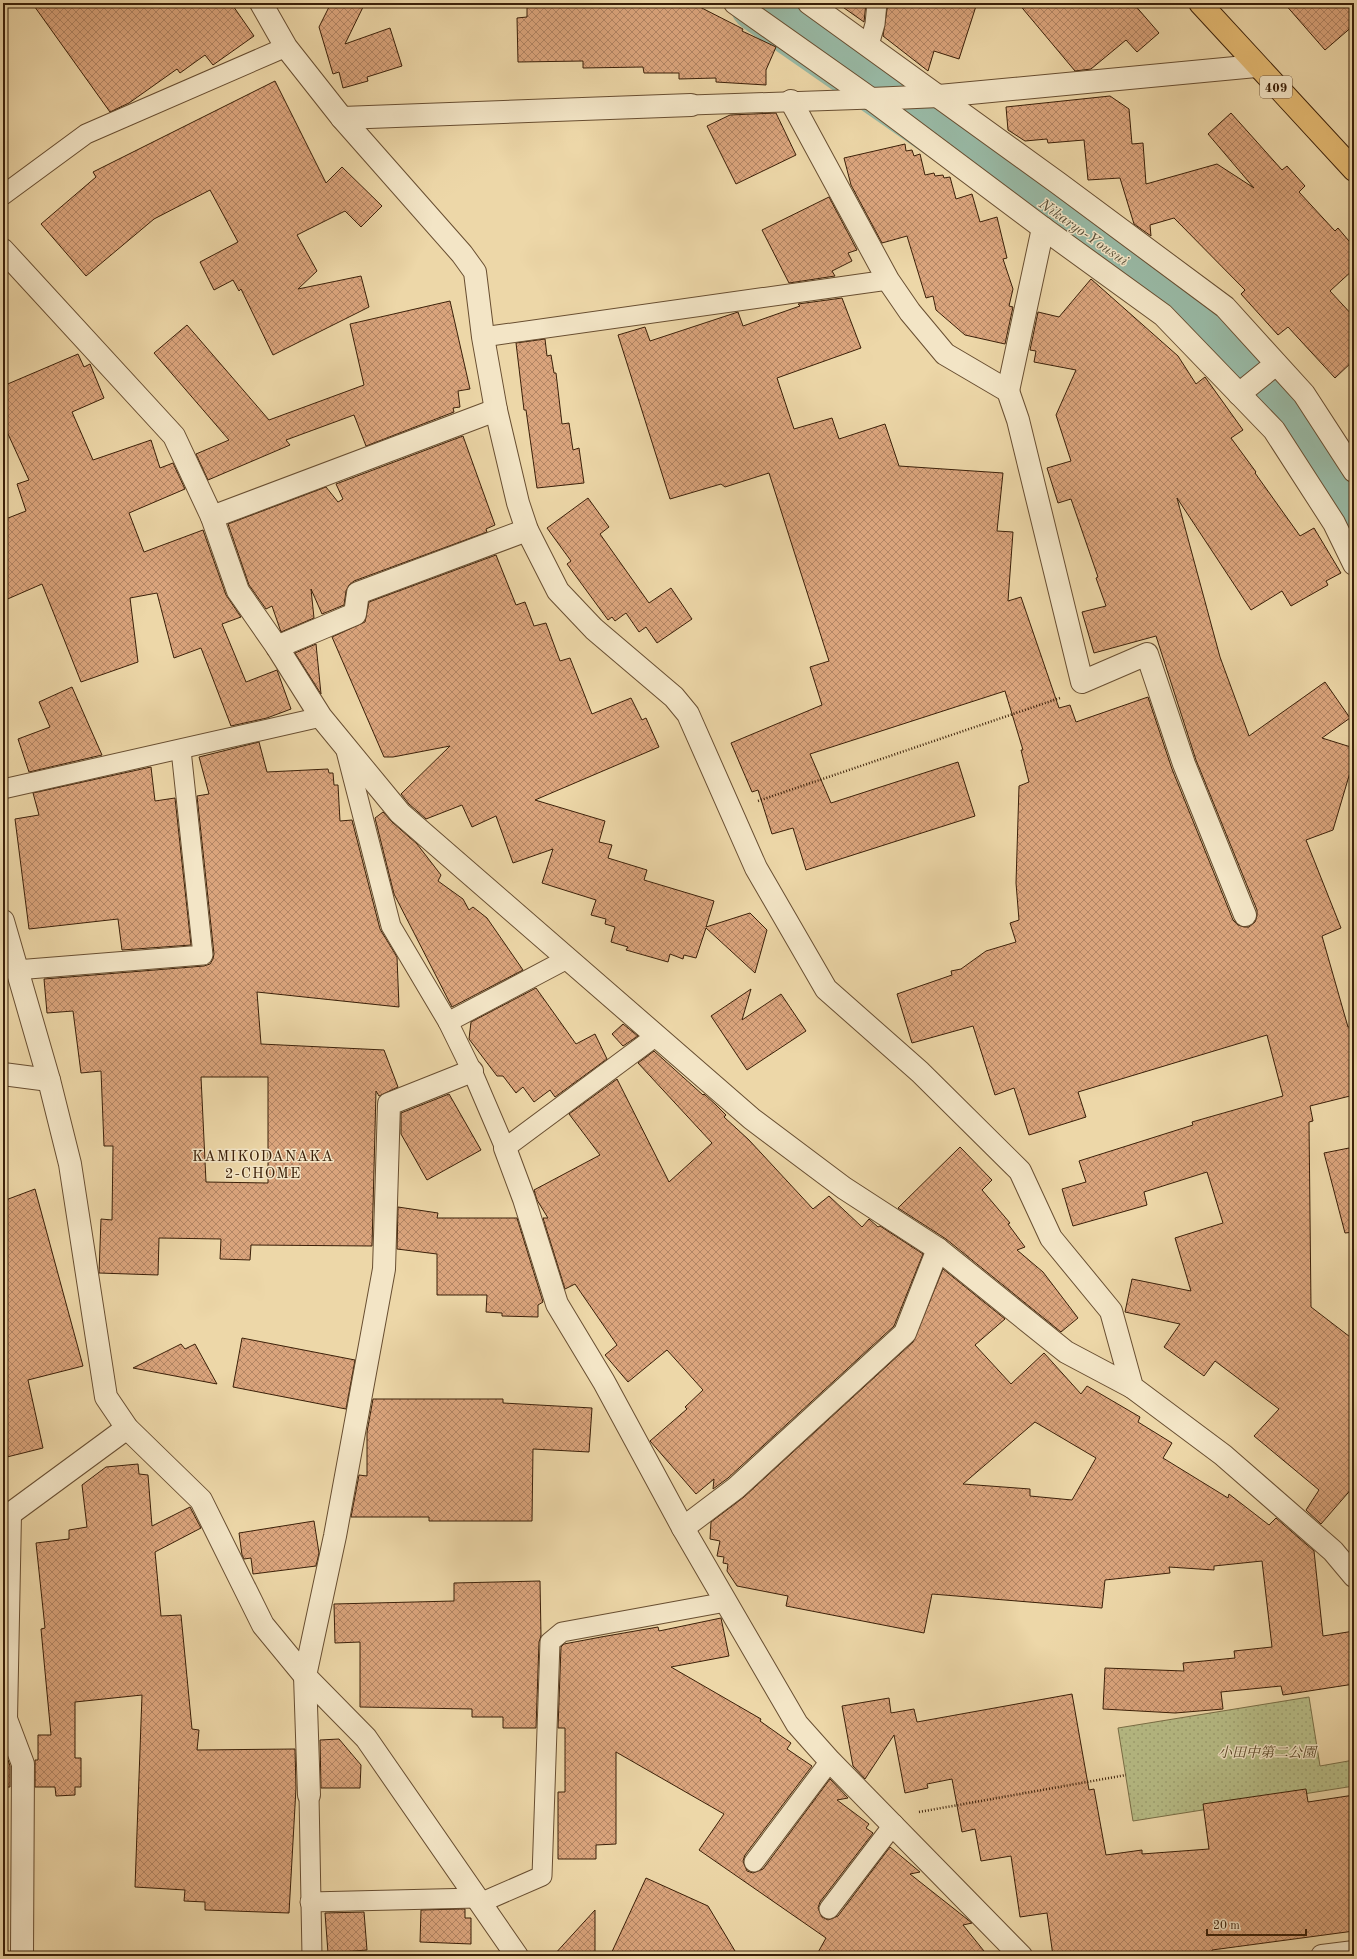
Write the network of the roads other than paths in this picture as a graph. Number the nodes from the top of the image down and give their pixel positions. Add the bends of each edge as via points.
1 (261, 3) edge
2 (735, 3) edge
3 (809, 3) edge
4 (878, 3) edge
5 (1200, 3) edge
6 (869, 45) junction
7 (286, 47) junction
8 (1256, 66) junction
9 (933, 96) junction
10 (871, 99) junction
11 (791, 101) junction
12 (691, 105) joint
13 (342, 118) junction
14 (1354, 170) edge
15 (3, 195) edge
16 (1043, 228) junction
17 (3, 250) edge
18 (888, 280) junction
19 (483, 337) junction
20 (1272, 367) junction
21 (1244, 390) junction
22 (1008, 391) junction
23 (496, 410) junction
24 (1354, 471) edge
25 (212, 517) junction
26 (527, 530) junction
27 (1354, 564) edge
28 (277, 647) junction
29 (321, 717) junction
30 (345, 747) junction
31 (181, 750) junction
32 (3, 789) edge
33 (1245, 916) dead end
34 (3, 921) edge
35 (567, 958) junction
36 (16, 970) junction
37 (448, 1022) junction
38 (656, 1036) junction
39 (472, 1071) junction
40 (3, 1074) edge
41 (49, 1080) junction
42 (505, 1148) junction
43 (938, 1249) junction
44 (1132, 1387) junction
45 (127, 1428) junction
46 (7, 1513) edge
47 (683, 1528) junction
48 (1354, 1576) edge
49 (726, 1602) junction
50 (305, 1676) junction
51 (9, 1743) edge
52 (830, 1761) junction
53 (310, 1795) joint
54 (890, 1821) junction
55 (754, 1862) dead end
56 (478, 1901) junction
57 (310, 1902) junction
58 (829, 1909) dead end
59 (1354, 1952) edge
60 (22, 1956) edge
61 (312, 1956) edge
62 (517, 1956) edge
63 (1021, 1956) edge
64 (1322, 1956) edge

1 - 7 street
2 - 10 street
3 - 6 street
4 - 6 lane
5 - 8 highway, 409
6 - 9 street
7 - 13 street
7 - 15 lane via 86,134
8 - 9 street
8 - 14 highway, 409
9 - 10 street
9 - 20 street via 1225,308
10 - 11 lane
10 - 16 street
11 - 12 lane
11 - 18 street
12 - 13 street
13 - 19 street via 475,272
16 - 21 street via 1163,315
16 - 22 street
17 - 25 street via 174,436
18 - 19 lane
18 - 22 street via 910,312 945,354
19 - 23 street
20 - 21 street
20 - 24 street via 1304,394
21 - 27 street via 1274,430 1334,523
22 - 33 street via 1018,420 1082,682 1147,654 1184,764
23 - 25 street
23 - 26 street
25 - 28 street via 238,591
26 - 28 street via 358,593 354,614
26 - 44 street via 558,591 594,629 674,697 688,714 756,868 826,989 920,1072 1020,1170 1052,1238 1111,1311
28 - 29 street
29 - 30 street
29 - 31 lane
30 - 35 street via 400,813
30 - 37 lane via 391,926
31 - 32 lane
31 - 36 lane via 203,956
34 - 36 street
35 - 37 lane
35 - 38 street
36 - 41 street
37 - 39 lane
38 - 42 lane
38 - 43 street via 752,1119 844,1188
39 - 42 lane
39 - 50 street via 389,1104 384,1269 335,1536
40 - 41 street
41 - 45 street via 70,1164 106,1397
42 - 47 street via 557,1304 604,1382
43 - 44 street via 1066,1352
43 - 47 street via 905,1333 736,1488
44 - 48 street via 1223,1455 1332,1551
45 - 46 street
45 - 50 street via 201,1500 263,1625
46 - 51 street via 6,1719
47 - 49 street
49 - 52 street via 796,1724
49 - 56 lane via 562,1632 550,1642 542,1876
50 - 53 street
50 - 56 street via 366,1738
51 - 60 street via 23,1764
52 - 54 street
52 - 55 lane
53 - 57 lane
54 - 58 lane
54 - 63 street
56 - 57 lane
56 - 62 street
57 - 61 lane
59 - 64 street

